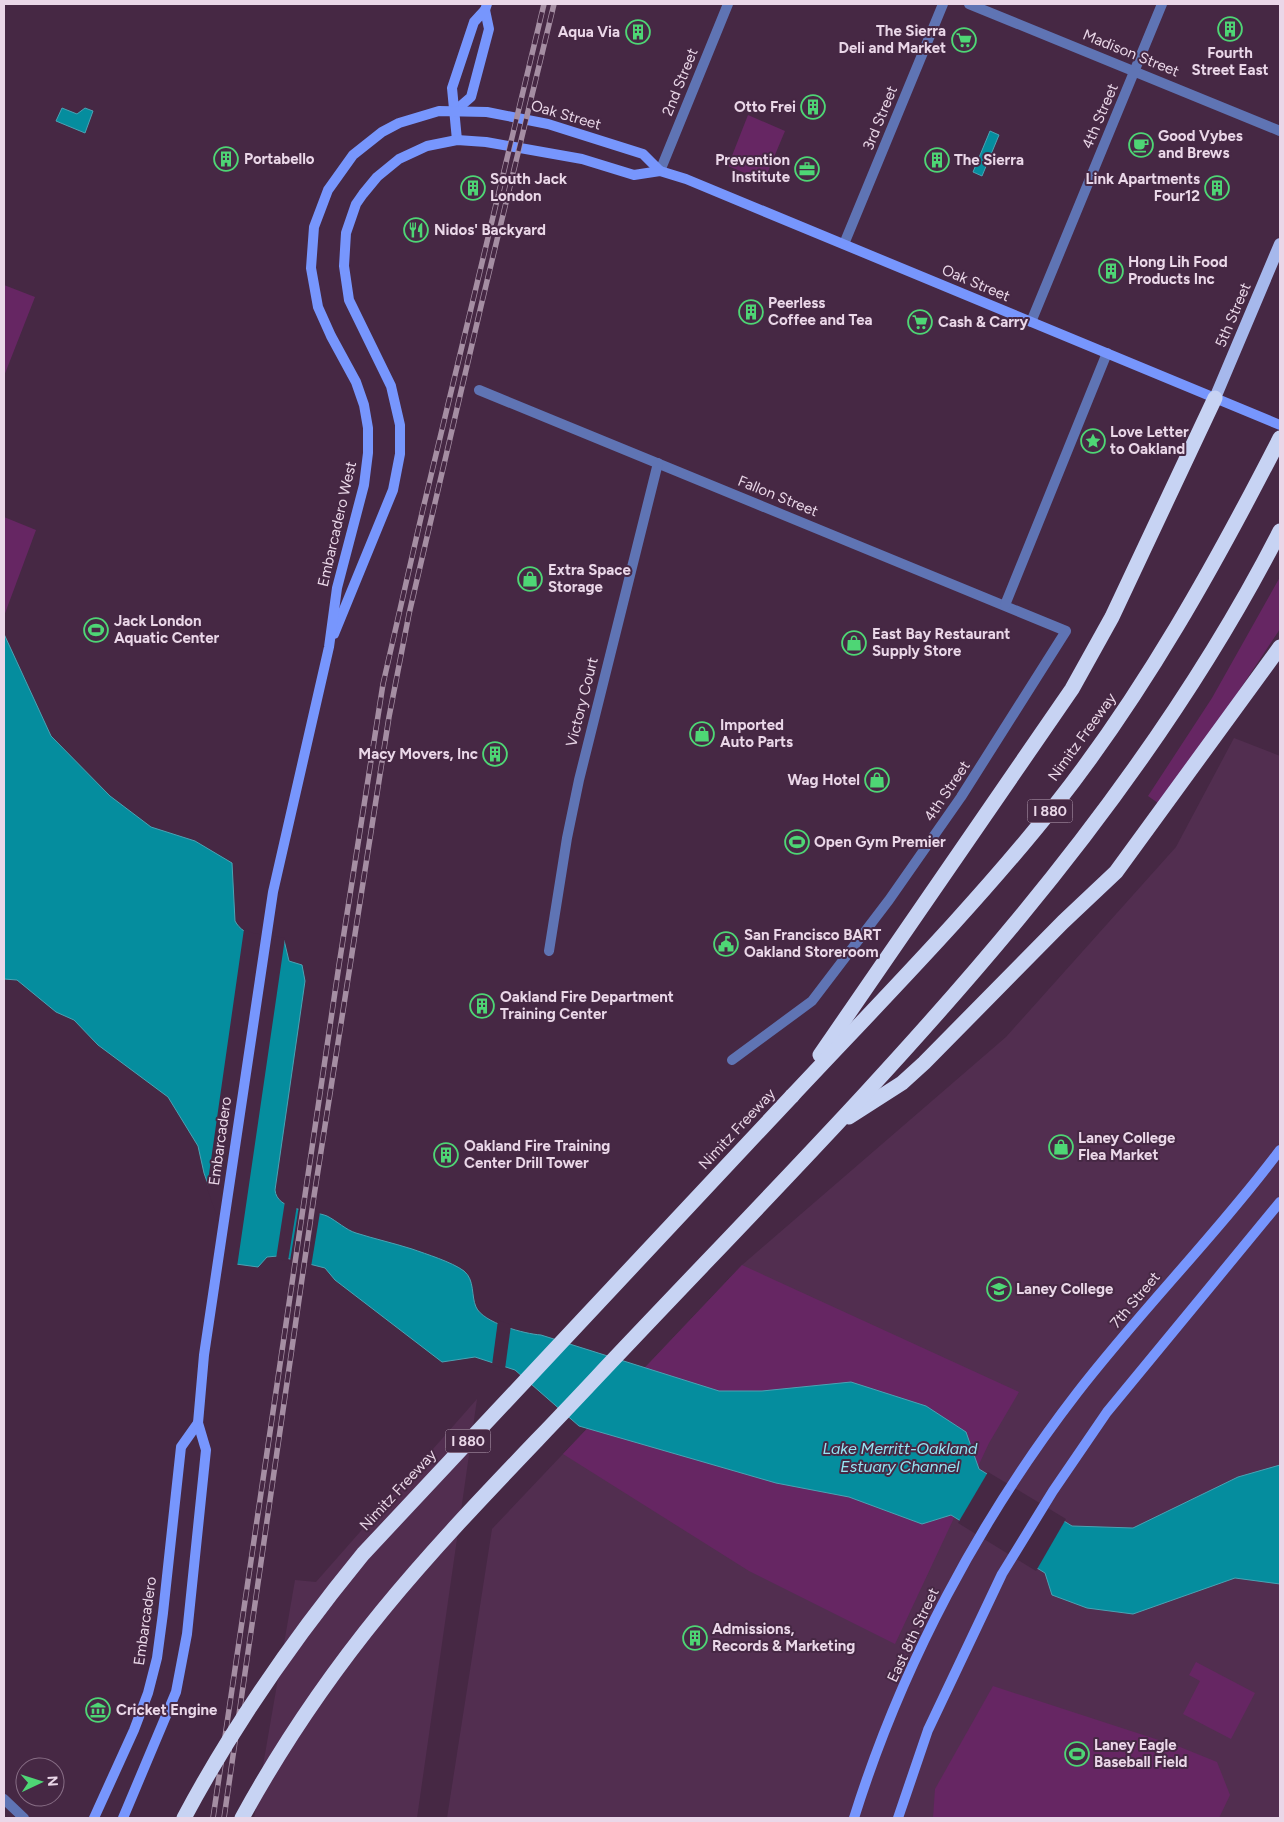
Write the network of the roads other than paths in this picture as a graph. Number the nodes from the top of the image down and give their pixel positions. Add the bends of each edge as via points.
1 (728, 4) edge
2 (943, 4) edge
3 (969, 4) edge
4 (1162, 4) edge
5 (486, 7) edge
6 (1135, 71) junction
7 (456, 110) junction
8 (1280, 131) edge
9 (457, 140) junction
10 (660, 171) junction
11 (844, 244) junction
12 (1280, 244) edge
13 (1031, 322) junction
14 (1108, 354) junction
15 (479, 390) dead end
16 (1215, 398) junction
17 (1280, 425) edge
18 (1280, 438) edge
19 (658, 463) junction
20 (1280, 531) edge
21 (1005, 606) junction
22 (1066, 631) joint
23 (329, 647) junction
24 (1280, 647) edge
25 (278, 865) joint
26 (550, 950) dead end
27 (732, 1060) dead end
28 (792, 1096) junction
29 (829, 1130) junction
30 (1280, 1150) edge
31 (1280, 1202) edge
32 (198, 1423) junction
33 (1018, 1474) joint
34 (4, 1799) edge
35 (24, 1818) edge
36 (94, 1818) edge
37 (123, 1818) edge
38 (184, 1818) edge
39 (242, 1818) edge
40 (854, 1818) edge
41 (898, 1818) edge

1 - 10 street, 2nd Street
2 - 11 street, 3rd Street
3 - 6 street, Madison Street
4 - 6 street, 4th Street
5 - 7 main road via 474,22 452,88
5 - 7 main road via 489,29 471,97
6 - 8 street, Madison Street
6 - 13 street, 4th Street
7 - 9 main road
7 - 10 main road, Oak Street via 516,116 575,132 643,154
7 - 23 main road, Embarcadero West via 439,111 399,123 367,143 353,155 328,190 314,228 311,268 318,307 356,382 368,428 364,485 337,588
9 - 10 main road, Oak Street via 582,159 634,175
9 - 23 main road, Embarcadero West via 427,146 399,159 377,177 356,204 346,233 344,266 349,300 391,386 400,426 400,454 393,490
10 - 11 main road, Oak Street
11 - 13 main road, Oak Street
12 - 16 main road, 5th Street
13 - 14 main road, Oak Street
14 - 16 main road, Oak Street
14 - 21 street
15 - 19 street, Fallon Street
16 - 17 main road, Oak Street
16 - 28 highway via 1112,617 1072,689
18 - 28 highway, Nimitz Freeway / I 880 via 1221,552 1169,640 1114,724 1056,803 942,938
19 - 21 street, Fallon Street
19 - 26 street, Victory Court via 579,780
20 - 29 highway, I 880 via 1191,686 1094,826 981,964
21 - 22 street, Fallon Street
22 - 27 street, 4th Street via 961,798 812,1001
23 - 25 main road, Embarcadero West
24 - 29 highway via 1116,872 919,1068 902,1083
25 - 32 main road, Embarcadero via 214,1284
28 - 38 highway, Nimitz Freeway / I 880, bridge via 364,1554 272,1673
29 - 39 highway, I 880 via 394,1597 320,1693
30 - 33 main road, 7th Street via 1078,1392
31 - 41 main road via 1108,1412 1053,1491 1002,1574 928,1730
32 - 36 main road, Embarcadero via 181,1447 163,1613 148,1693
32 - 37 main road, Embarcadero via 206,1450 188,1634 176,1692
33 - 40 main road, East 8th Street via 944,1600 912,1668
34 - 35 street

